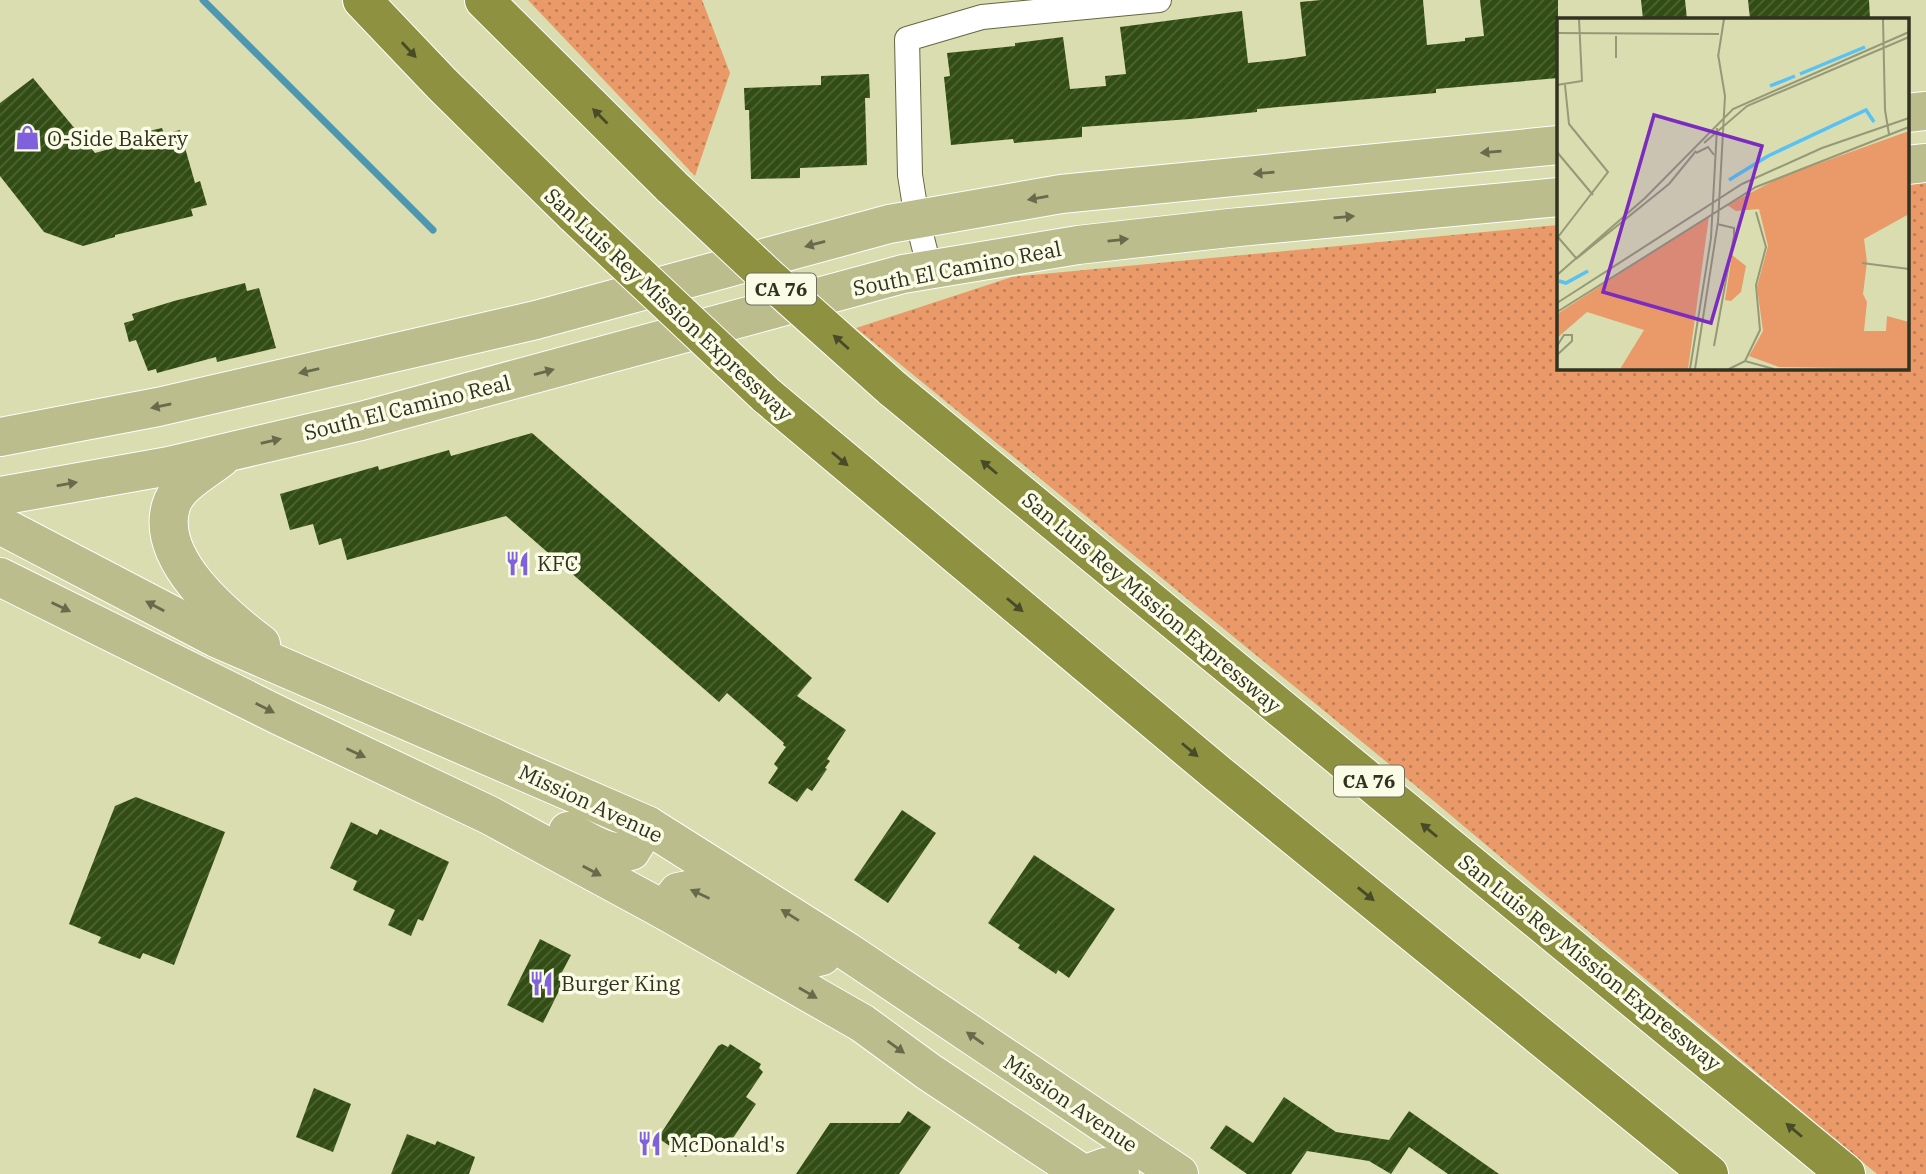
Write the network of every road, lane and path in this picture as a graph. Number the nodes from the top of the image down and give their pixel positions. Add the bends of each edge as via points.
1 (362, 0) edge
2 (484, 0) edge
3 (1160, 0) edge
4 (1557, 145) edge
5 (1557, 197) edge
6 (917, 219) junction
7 (930, 270) junction
8 (0, 437) edge
9 (230, 451) junction
10 (0, 496) edge
11 (0, 525) edge
12 (0, 576) edge
13 (304, 677) junction
14 (314, 732) junction
15 (468, 747) junction
16 (489, 815) junction
17 (647, 825) junction
18 (664, 910) junction
19 (848, 951) junction
20 (1012, 1126) junction
21 (1113, 1131) junction
22 (1085, 1174) edge
23 (1120, 1174) edge
24 (1179, 1174) edge
25 (1709, 1174) edge
26 (1846, 1174) edge

1 -> 25 highway, San Luis Rey Mission Expressway, bridge via 442,85 766,395
26 -> 2 highway, San Luis Rey Mission Expressway / CA 76, bridge via 892,388 672,187
3 - 6 street via 982,17 907,39 910,175
4 -> 6 main road via 1060,194
7 -> 5 main road, South El Camino Real via 1078,245
6 - 7 street
6 -> 8 main road via 536,320 158,407
9 -> 7 main road, South El Camino Real
10 -> 9 main road, South El Camino Real
9 - 13 main road via 182,488 171,505 168,533 199,588 230,620
13 -> 11 main road, Mission Avenue via 216,638
12 -> 14 main road
13 - 15 main road, Mission Avenue
14 - 15 main road via 336,716 441,758
14 -> 16 main road
15 - 17 main road, Mission Avenue
16 - 17 main road via 520,807 610,852 621,853 631,850
16 -> 18 main road
19 -> 17 main road, Mission Avenue
19 -> 18 main road via 810,958 693,889 678,892
18 -> 20 main road via 862,1023
21 -> 19 main road, Mission Avenue
20 - 21 main road via 1040,1116 1086,1143
20 - 22 main road
21 - 24 main road, Mission Avenue
22 - 23 main road via 1105,1167

